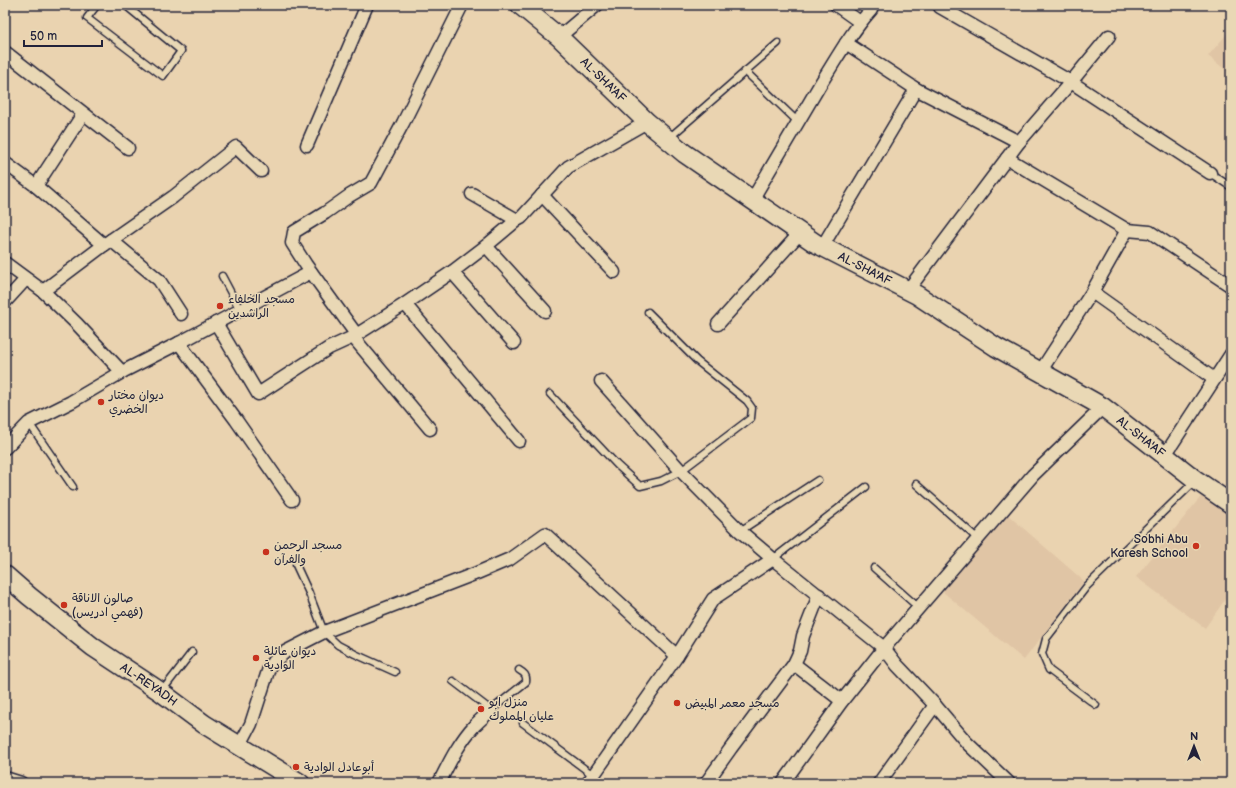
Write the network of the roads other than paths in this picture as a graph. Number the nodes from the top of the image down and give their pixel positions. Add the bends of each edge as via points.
1 (97, 5) edge
2 (125, 5) edge
3 (367, 5) edge
4 (462, 5) edge
5 (520, 5) edge
6 (596, 5) edge
7 (836, 5) edge
8 (940, 7) dead end
9 (871, 10) dead end
10 (860, 22) junction
11 (1109, 36) dead end
12 (559, 37) junction
13 (778, 43) dead end
14 (846, 43) junction
15 (5, 52) edge
16 (745, 71) junction
17 (1071, 82) junction
18 (916, 89) junction
19 (83, 114) junction
20 (647, 122) junction
21 (798, 122) junction
22 (667, 139) junction
23 (1019, 142) junction
24 (307, 145) dead end
25 (128, 148) dead end
26 (1007, 158) junction
27 (5, 163) edge
28 (261, 171) dead end
29 (1210, 173) joint
30 (36, 186) junction
31 (1231, 187) edge
32 (472, 194) dead end
33 (542, 195) junction
34 (752, 200) junction
35 (517, 220) junction
36 (1126, 230) junction
37 (800, 233) junction
38 (108, 243) junction
39 (486, 246) junction
40 (822, 247) junction
41 (5, 263) edge
42 (310, 272) junction
43 (452, 272) junction
44 (614, 272) dead end
45 (222, 276) dead end
46 (26, 279) junction
47 (1231, 286) edge
48 (908, 290) junction
49 (43, 291) junction
50 (1092, 292) junction
51 (5, 302) edge
52 (405, 304) junction
53 (240, 310) junction
54 (545, 311) dead end
55 (648, 312) dead end
56 (181, 314) dead end
57 (216, 323) junction
58 (718, 324) dead end
59 (354, 336) junction
60 (179, 343) junction
61 (514, 343) dead end
62 (1231, 354) edge
63 (122, 372) junction
64 (1040, 372) junction
65 (1214, 379) junction
66 (601, 381) dead end
67 (550, 394) dead end
68 (1103, 406) junction
69 (29, 423) junction
70 (430, 429) dead end
71 (519, 441) dead end
72 (5, 448) edge
73 (1165, 455) junction
74 (681, 471) junction
75 (818, 480) dead end
76 (1196, 480) junction
77 (916, 484) dead end
78 (73, 487) dead end
79 (866, 487) dead end
80 (292, 500) dead end
81 (1231, 504) edge
82 (740, 531) junction
83 (978, 539) junction
84 (774, 559) junction
85 (296, 565) dead end
86 (874, 568) dead end
87 (5, 575) edge
88 (819, 595) junction
89 (919, 608) junction
90 (324, 632) junction
91 (884, 648) junction
92 (192, 652) dead end
93 (677, 656) junction
94 (794, 664) junction
95 (519, 670) dead end
96 (395, 672) dead end
97 (453, 681) dead end
98 (161, 692) junction
99 (842, 701) junction
100 (935, 705) junction
101 (1096, 705) dead end
102 (491, 710) junction
103 (523, 723) dead end
104 (239, 747) junction
105 (5, 779) edge
106 (590, 779) edge
107 (21, 783) edge
108 (300, 783) edge
109 (439, 783) edge
110 (706, 783) edge
111 (783, 783) edge
112 (879, 783) edge
113 (1010, 783) edge

1 - 2 lane via 86,18 163,76 181,51
3 - 24 street
4 - 42 street via 371,183 294,232 292,243
5 - 12 street, AL-SHA'AF
6 - 12 street
7 - 10 street
8 - 17 street
9 - 10 street
10 - 14 street
11 - 17 street
12 - 20 street, AL-SHA'AF
13 - 16 lane
14 - 18 street
14 - 21 street
15 - 19 street
16 - 21 lane
16 - 22 lane
17 - 23 street
17 - 29 street
18 - 23 street
18 - 40 street
19 - 25 street
19 - 30 street
20 - 22 street, AL-SHA'AF
20 - 33 street via 568,167
21 - 34 street
22 - 34 street, AL-SHA'AF
23 - 26 street
26 - 36 street
26 - 48 street
27 - 30 street
28 - 38 street via 236,147 173,197
29 - 31 lane
30 - 38 street
32 - 35 street
33 - 35 street
33 - 44 street
34 - 37 street, AL-SHA'AF
35 - 39 street
36 - 47 street via 1150,232
36 - 50 street
37 - 40 street, AL-SHA'AF
37 - 58 street
38 - 49 street
38 - 56 street via 159,280
39 - 43 street
39 - 54 street
40 - 48 street, AL-SHA'AF
41 - 46 street
42 - 53 street
42 - 59 street
43 - 52 street
43 - 61 street
45 - 53 lane
46 - 49 street
46 - 51 street
48 - 64 street, AL-SHA'AF
49 - 63 street
50 - 64 street
50 - 65 street
52 - 59 street
52 - 71 street
53 - 57 street
55 - 74 lane via 697,361 747,401 752,408 751,418
57 - 59 street via 258,394 329,348
57 - 60 street
59 - 70 street
60 - 63 street
60 - 80 street
62 - 65 street
63 - 69 street
64 - 68 street, AL-SHA'AF
65 - 73 street
66 - 74 street
67 - 74 lane via 640,486 661,481
68 - 73 street, AL-SHA'AF
68 - 83 street via 1033,475
69 - 72 street
69 - 78 lane
73 - 76 street, AL-SHA'AF
74 - 82 street
75 - 82 lane
76 - 81 street, AL-SHA'AF
76 - 101 lane via 1087,586 1046,640 1042,654 1049,670
77 - 83 lane
79 - 84 lane
82 - 84 street
83 - 89 street
84 - 88 street
84 - 93 street via 713,599
85 - 90 lane
86 - 89 lane
87 - 98 street, AL-REYADH via 93,647
88 - 91 street
88 - 94 street
89 - 91 street
90 - 93 street via 510,559 545,534
90 - 96 lane via 338,645
90 - 104 street via 285,652 270,664 251,724
91 - 99 street
91 - 100 street
92 - 98 lane
93 - 106 street
94 - 99 street
94 - 110 street
95 - 102 lane via 525,674 526,682
97 - 102 lane
98 - 104 street, AL-REYADH
99 - 111 street
100 - 112 street
100 - 113 street via 967,744
102 - 109 street via 465,737
103 - 106 lane
104 - 108 street, AL-REYADH
105 - 107 street

